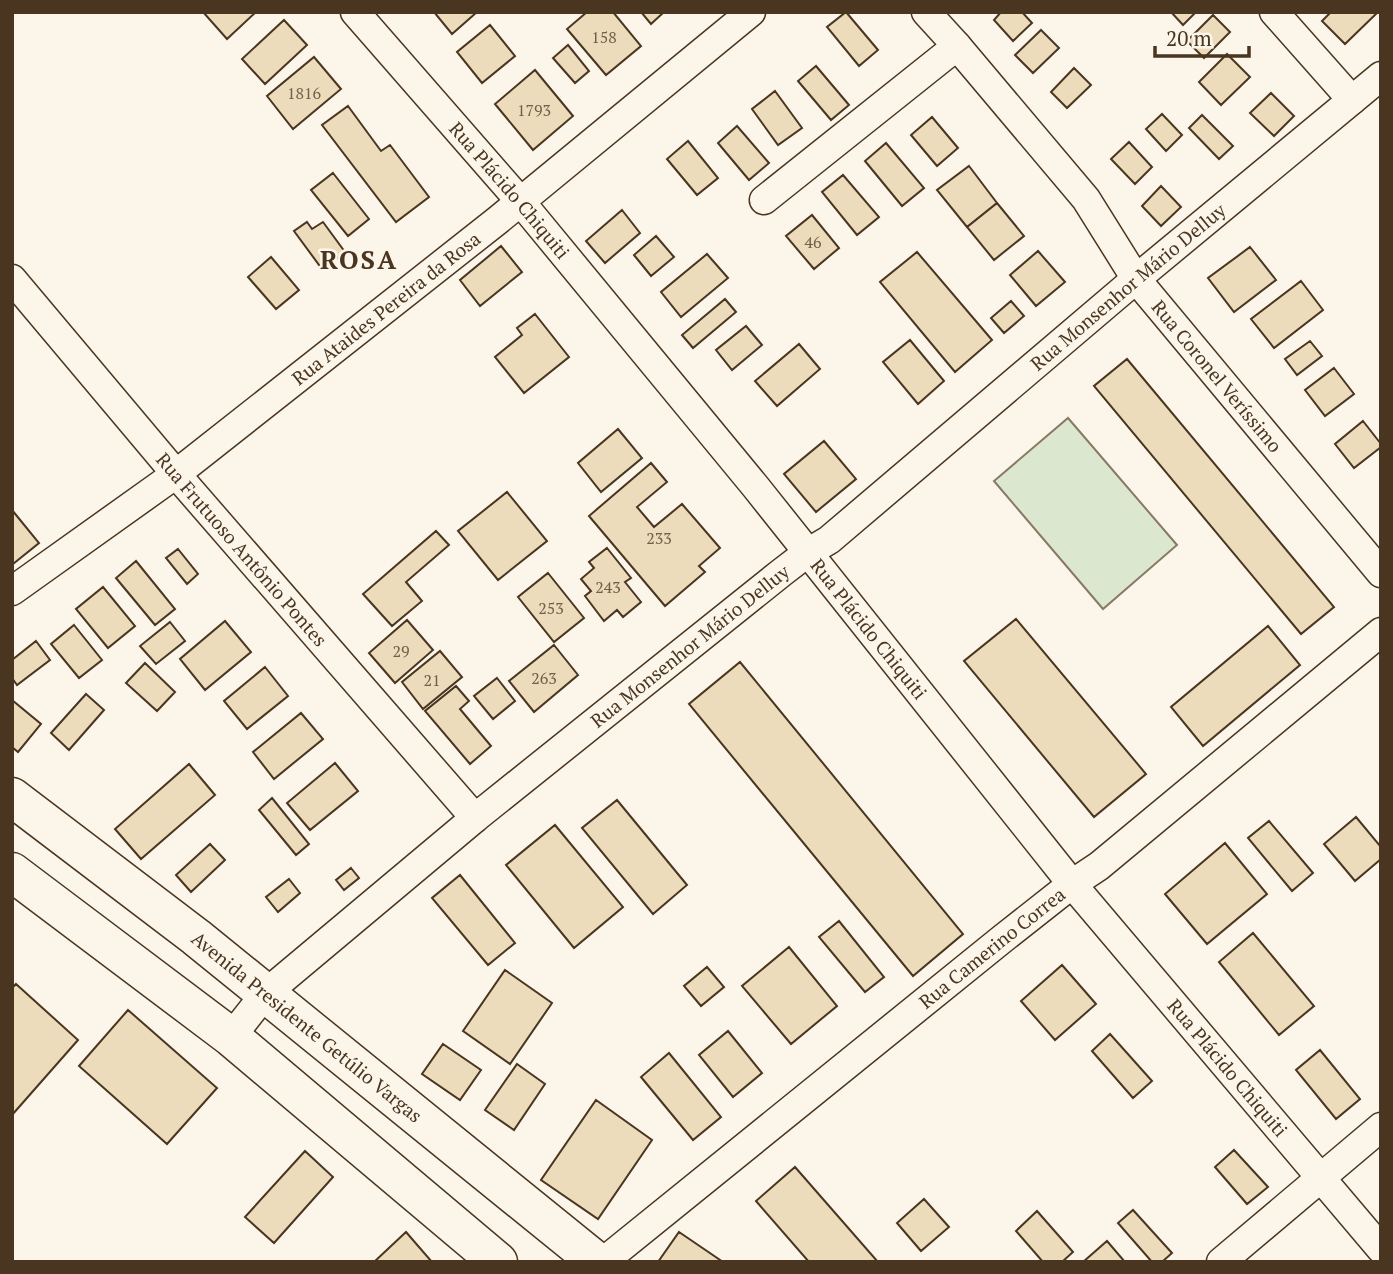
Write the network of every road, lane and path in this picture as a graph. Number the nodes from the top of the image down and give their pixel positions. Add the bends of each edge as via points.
1 (355, 12) edge
2 (751, 12) edge
3 (926, 12) edge
4 (1274, 12) edge
5 (957, 46) junction
6 (1381, 76) edge
7 (1352, 100) junction
8 (764, 200) dead end
9 (520, 201) junction
10 (12, 279) edge
11 (1136, 279) junction
12 (177, 474) junction
13 (807, 553) junction
14 (1381, 573) edge
15 (12, 591) edge
16 (1381, 632) edge
17 (12, 797) edge
18 (475, 818) junction
19 (12, 872) edge
20 (1072, 884) junction
21 (265, 994) junction
22 (231, 1037) junction
23 (1381, 1127) edge
24 (1321, 1177) junction
25 (1381, 1249) edge
26 (498, 1262) edge
27 (597, 1262) edge
28 (603, 1262) edge
29 (1221, 1262) edge

1 - 9 street, Rua Plácido Chiquiti
2 - 9 street, Rua Ataides Pereira da Rosa
3 - 5 street, Rua Coronel Veríssimo
4 - 7 street
5 - 8 street
5 - 11 street, Rua Coronel Veríssimo via 1086,199
6 - 7 street, Rua Monsenhor Mário Delluy
7 - 11 street, Rua Monsenhor Mário Delluy
9 - 12 street, Rua Ataides Pereira da Rosa
9 - 13 street, Rua Plácido Chiquiti
10 - 12 street, Rua Frutuoso Antônio Pontes
11 - 13 street, Rua Monsenhor Mário Delluy via 829,540
11 - 14 street, Rua Coronel Veríssimo
12 - 15 street, Rua Ataides Pereira da Rosa
12 - 18 street, Rua Frutuoso Antônio Pontes
13 - 18 street, Rua Monsenhor Mário Delluy
13 - 20 street, Rua Plácido Chiquiti
16 - 20 street, Rua Camerino Correa
17 - 21 main road, Avenida Presidente Getúlio Vargas
18 - 21 street, Rua Monsenhor Mário Delluy
19 - 22 main road
20 - 24 street, Rua Plácido Chiquiti
20 - 28 street, Rua Camerino Correa
21 - 22 street, Rua Monsenhor Mário Delluy
21 - 27 main road, Avenida Presidente Getúlio Vargas
22 - 26 main road
23 - 24 street
24 - 25 street, Rua Plácido Chiquiti
24 - 29 street

